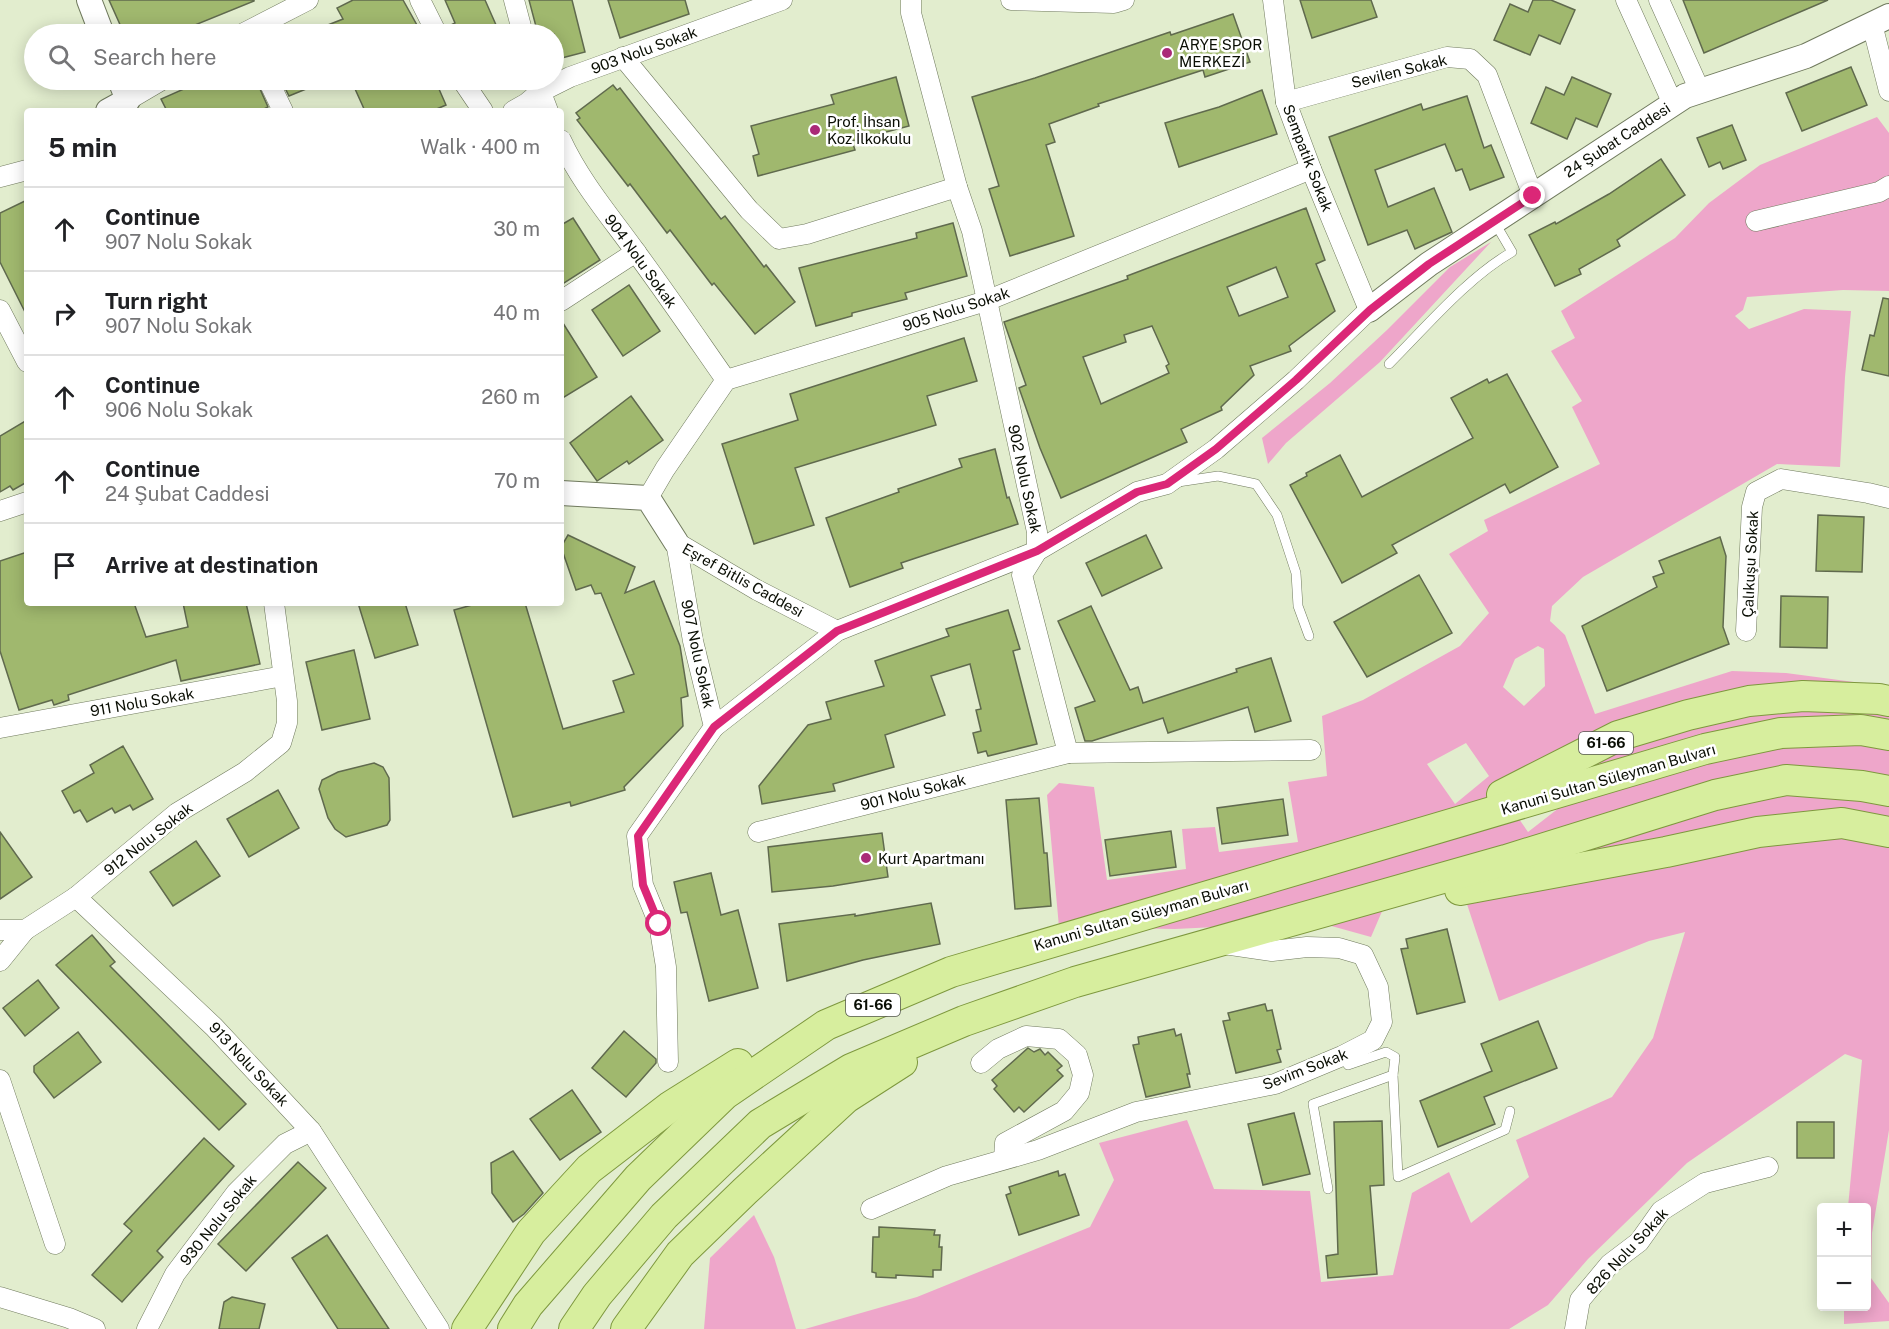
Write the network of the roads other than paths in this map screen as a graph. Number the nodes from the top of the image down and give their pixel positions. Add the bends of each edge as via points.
1 (89, 0) edge
2 (308, 0) edge
3 (420, 0) edge
4 (514, 0) edge
5 (782, 0) edge
6 (910, 0) edge
7 (1011, 0) edge
8 (1124, 0) edge
9 (1273, 0) edge
10 (1626, 0) edge
11 (1659, 0) edge
12 (1881, 20) edge
13 (98, 24) edge
14 (264, 24) edge
15 (432, 24) edge
16 (520, 24) edge
17 (623, 57) junction
18 (564, 79) edge
19 (137, 90) edge
20 (273, 90) edge
21 (469, 90) edge
22 (535, 90) edge
23 (540, 90) edge
24 (1700, 91) junction
25 (1889, 91) edge
26 (119, 97) edge
27 (1286, 102) junction
28 (1673, 104) junction
29 (282, 108) edge
30 (481, 108) edge
31 (518, 108) edge
32 (547, 108) edge
33 (564, 147) edge
34 (1311, 170) junction
35 (24, 171) edge
36 (0, 177) edge
37 (1889, 186) edge
38 (957, 187) junction
39 (1533, 196) junction
40 (1494, 221) junction
41 (1756, 221) dead end
42 (636, 252) junction
43 (564, 299) edge
44 (986, 301) junction
45 (0, 310) edge
46 (1370, 310) junction
47 (24, 356) edge
48 (1389, 364) dead end
49 (726, 380) junction
50 (1167, 484) junction
51 (564, 493) edge
52 (648, 498) junction
53 (1889, 498) edge
54 (24, 503) edge
55 (0, 511) edge
56 (676, 543) junction
57 (1037, 551) junction
58 (274, 606) edge
59 (837, 631) junction
60 (1746, 631) dead end
61 (1309, 636) dead end
62 (283, 676) junction
63 (1889, 701) edge
64 (714, 727) junction
65 (0, 728) edge
66 (1875, 732) edge
67 (1311, 750) dead end
68 (1068, 753) junction
69 (1876, 788) edge
70 (758, 832) dead end
71 (1889, 832) edge
72 (1340, 858) junction
73 (76, 897) junction
74 (1347, 904) junction
75 (0, 930) edge
76 (25, 930) junction
77 (1065, 937) junction
78 (1215, 943) junction
79 (0, 961) edge
80 (964, 1022) junction
81 (1342, 1056) junction
82 (668, 1062) dead end
83 (981, 1063) dead end
84 (1394, 1075) junction
85 (0, 1080) edge
86 (1510, 1111) dead end
87 (311, 1131) junction
88 (1004, 1160) junction
89 (1768, 1167) dead end
90 (1328, 1189) dead end
91 (871, 1209) dead end
92 (54, 1244) dead end
93 (0, 1297) edge
94 (95, 1329) edge
95 (147, 1329) edge
96 (439, 1329) edge
97 (467, 1329) edge
98 (513, 1329) edge
99 (574, 1329) edge
100 (626, 1329) edge
101 (1575, 1329) edge

1 - 13 street
2 - 14 street
3 - 15 street
4 - 16 street
5 - 17 street, 903 Nolu Sokak
6 - 38 street, 902 Nolu Sokak
7 - 8 street
9 - 27 street, Sempatik Sokak
10 - 28 street
11 - 24 street
12 - 24 street, 24 Şubat Caddesi via 1806,56
12 - 25 street
17 - 18 street, 903 Nolu Sokak
17 - 38 street via 749,210 779,239 807,234
19 - 26 street
20 - 29 street
21 - 30 street
22 - 31 street, 903 Nolu Sokak
23 - 32 street
24 - 28 street, 24 Şubat Caddesi
27 - 34 street, Sempatik Sokak
27 - 39 street, Sevilen Sokak via 1447,57 1470,59 1487,75
28 - 39 street, 24 Şubat Caddesi
33 - 42 street, 904 Nolu Sokak via 590,192
34 - 44 street, 905 Nolu Sokak
34 - 46 street, Sempatik Sokak
35 - 36 street
37 - 41 street via 1879,192
38 - 44 street, 902 Nolu Sokak via 972,231
39 - 40 street, 24 Şubat Caddesi
40 - 46 street, 24 Şubat Caddesi
40 - 48 lane via 1512,252 1496,261 1455,298
42 - 43 street
42 - 49 street, 904 Nolu Sokak
44 - 49 street, 905 Nolu Sokak
44 - 57 street, 902 Nolu Sokak via 1037,532
45 - 47 street
46 - 50 street via 1225,442
49 - 52 street
50 - 57 street via 1137,492
50 - 61 lane via 1218,476 1256,484 1277,515 1296,573 1298,606
51 - 52 street
52 - 56 street, Eşref Bitlis Caddesi
53 - 60 street, Çalıkuşu Sokak via 1781,479 1756,492
54 - 55 street
56 - 59 street, Eşref Bitlis Caddesi
56 - 64 street, 907 Nolu Sokak via 693,641
57 - 59 street
57 - 68 street, 902 Nolu Sokak via 1022,574
58 - 62 street
59 - 64 street
62 - 65 street, 911 Nolu Sokak
62 - 73 street, 912 Nolu Sokak via 287,723 281,743 245,772 177,813
63 - 72 main road, 61-66 via 1803,696 1749,701 1688,715 1618,736 1490,801
64 - 82 street, 907 Nolu Sokak via 638,836 643,885 659,924 666,966
66 - 72 main road, Kanuni Sultan Süleyman Bulvarı / 61-66 via 1781,733 1704,749
67 - 68 street
68 - 70 street, 901 Nolu Sokak
69 - 74 main road via 1786,780 1715,795
71 - 74 main road via 1842,824 1758,832 1502,884
72 - 77 main road, Kanuni Sultan Süleyman Bulvarı / 61-66
73 - 76 street
73 - 87 street, 913 Nolu Sokak via 214,1027
74 - 78 main road
75 - 76 street
76 - 79 street
77 - 97 main road, 61-66 via 970,958 880,985 797,1026 671,1106 589,1169 531,1232
77 - 98 main road, Kanuni Sultan Süleyman Bulvarı / 61-66 via 951,972 826,1025 725,1094 638,1178 528,1305
78 - 80 main road via 1075,982
78 - 81 street, Sevim Sokak via 1272,951 1339,948 1363,955 1378,987 1383,1022 1372,1040
80 - 99 main road via 851,1069 760,1124 664,1216 597,1295
80 - 100 main road via 846,1098 680,1254
81 - 84 lane via 1348,1065 1386,1052 1395,1057
81 - 88 street, Sevim Sokak via 1275,1084 1136,1112
83 - 88 street via 998,1049 1026,1036 1059,1039 1077,1054 1083,1075 1079,1093 1064,1111 1005,1143
84 - 86 lane via 1398,1177 1505,1130
84 - 90 lane via 1313,1104
85 - 92 street
87 - 95 street, 930 Nolu Sokak via 285,1144 236,1193 175,1274
87 - 96 street, 913 Nolu Sokak
88 - 91 street, Sevim Sokak via 947,1176
89 - 101 street, 826 Nolu Sokak via 1705,1183 1661,1211 1639,1242 1610,1264 1580,1300
93 - 94 street

